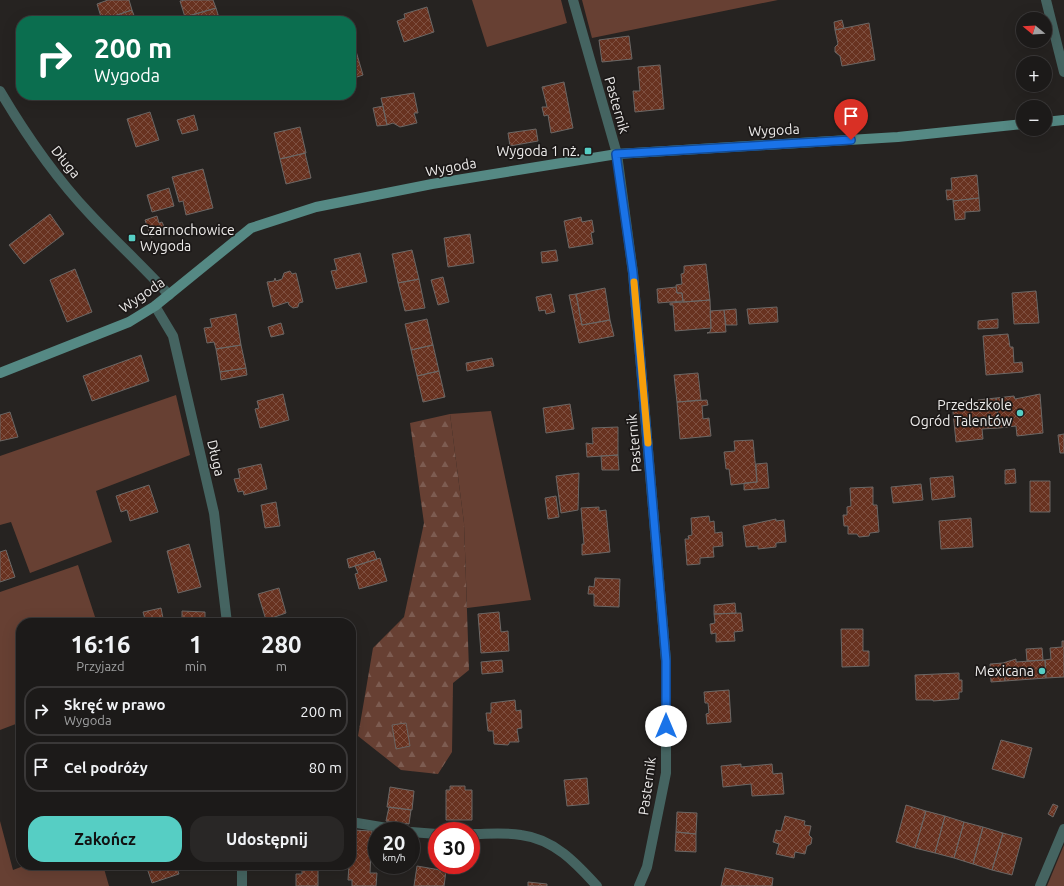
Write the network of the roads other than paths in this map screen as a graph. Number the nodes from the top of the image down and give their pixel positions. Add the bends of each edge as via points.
1 (573, 0) edge
2 (1046, 0) edge
3 (1064, 72) edge
4 (0, 91) edge
5 (1064, 120) edge
6 (1052, 121) edge
7 (1016, 125) edge
8 (616, 154) junction
9 (169, 296) junction
10 (155, 306) junction
11 (0, 373) edge
12 (226, 618) edge
13 (356, 823) edge
14 (368, 825) edge
15 (1064, 829) edge
16 (480, 834) edge
17 (242, 870) edge
18 (242, 886) edge
19 (597, 886) edge
20 (639, 886) edge
21 (1040, 886) edge

1 - 8 street, Pasternik
2 - 3 street
4 - 9 street, Długa via 28,138 67,187
5 - 6 street
7 - 8 street, Wygoda via 898,137
8 - 9 street, Wygoda via 378,194 316,207 270,221 251,228
8 - 20 street, Pasternik via 633,273 666,661 666,773 647,867
9 - 10 street, Wygoda
10 - 11 street, Wygoda via 129,322
10 - 12 street, Długa via 173,336 214,513
13 - 14 street
15 - 21 street
16 - 19 street via 522,834 550,844 574,861
17 - 18 street

